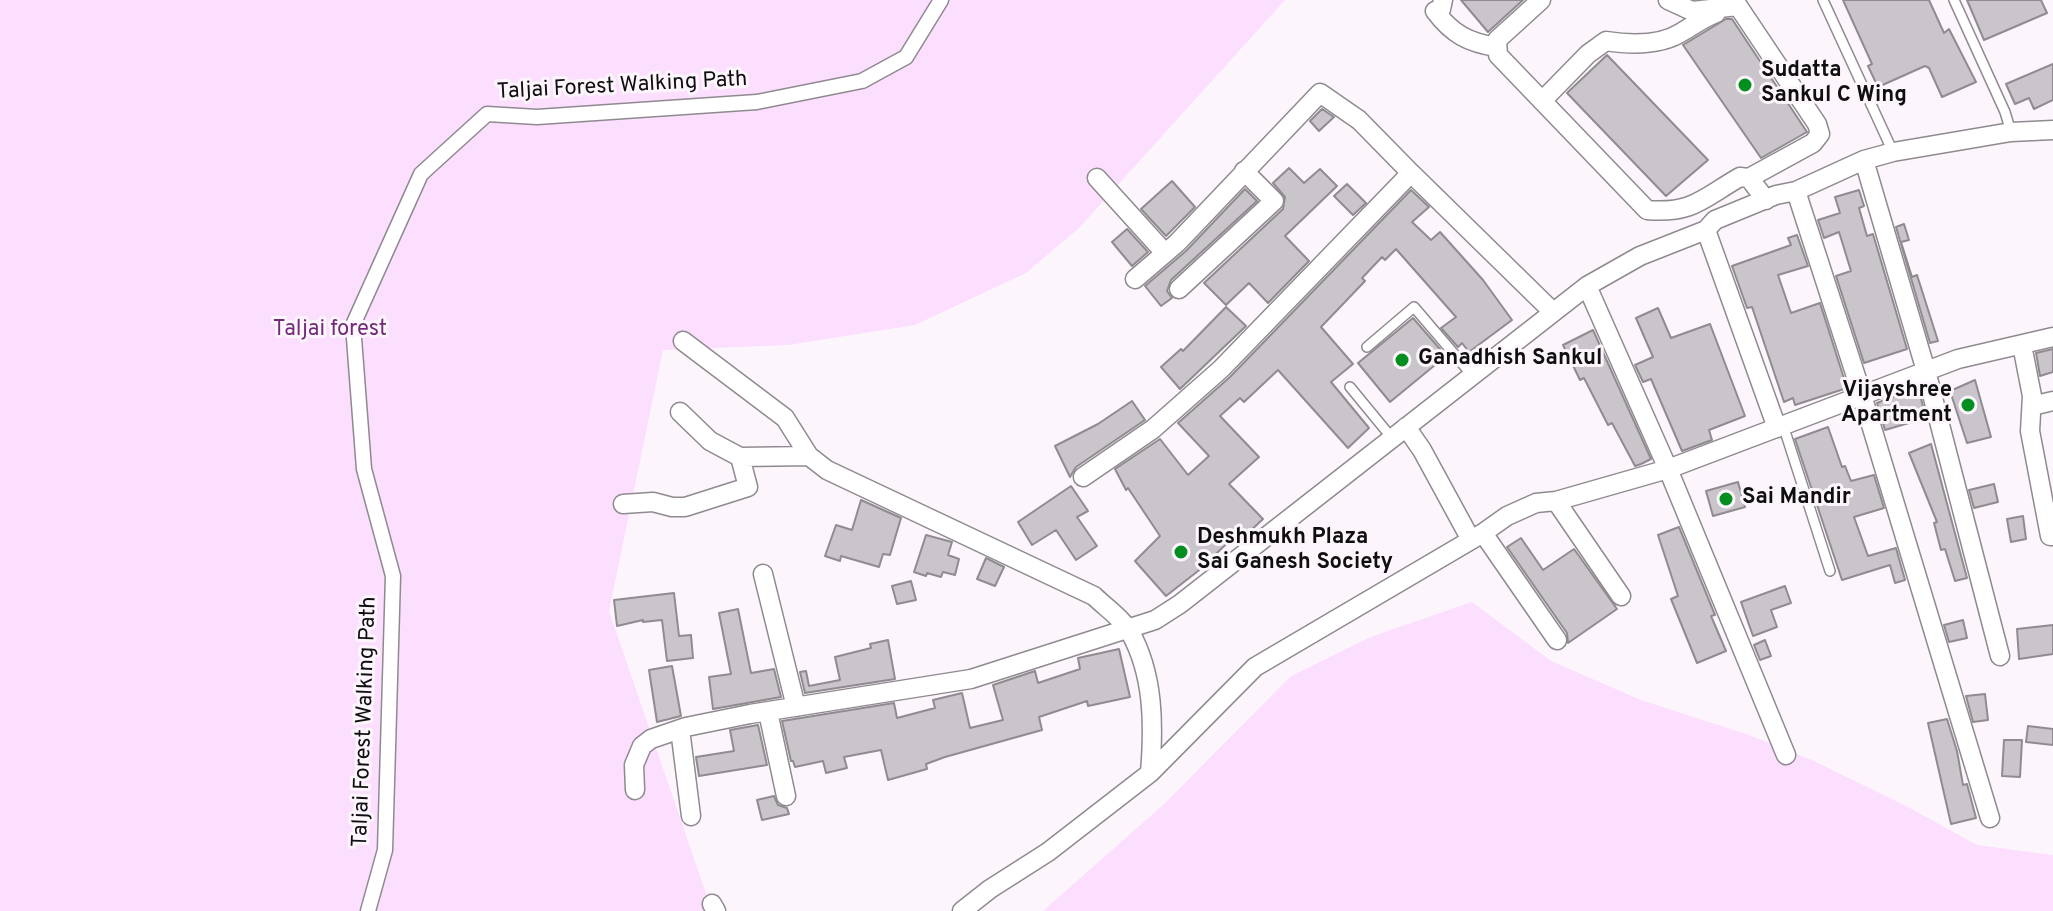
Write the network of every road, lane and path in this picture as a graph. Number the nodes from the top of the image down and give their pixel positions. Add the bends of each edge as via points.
1 (941, 0) edge
2 (1443, 0) edge
3 (1541, 0) edge
4 (1668, 0) edge
5 (1823, 0) edge
6 (1954, 0) edge
7 (1738, 6) junction
8 (1497, 47) junction
9 (1542, 101) junction
10 (2053, 130) edge
11 (2011, 132) junction
12 (1893, 152) junction
13 (1864, 160) junction
14 (1244, 171) junction
15 (1411, 173) junction
16 (1097, 178) dead end
17 (1749, 178) junction
18 (1766, 200) junction
19 (1799, 202) junction
20 (1711, 244) junction
21 (1165, 253) junction
22 (1135, 279) dead end
23 (1179, 289) dead end
24 (1594, 300) junction
25 (1553, 312) junction
26 (2053, 337) edge
27 (683, 341) dead end
28 (2022, 345) junction
29 (1367, 347) dead end
30 (1926, 371) junction
31 (1472, 375) junction
32 (1350, 387) dead end
33 (1862, 395) junction
34 (2053, 401) edge
35 (2032, 406) junction
36 (680, 412) dead end
37 (1780, 426) junction
38 (1408, 438) junction
39 (809, 456) junction
40 (740, 457) junction
41 (1668, 469) junction
42 (1083, 477) dead end
43 (1556, 501) junction
44 (623, 504) dead end
45 (1477, 536) junction
46 (2053, 536) edge
47 (1830, 571) dead end
48 (763, 574) dead end
49 (1621, 596) dead end
50 (1129, 630) junction
51 (1557, 640) dead end
52 (2000, 656) dead end
53 (796, 707) junction
54 (768, 712) junction
55 (680, 729) junction
56 (1786, 755) dead end
57 (1150, 773) junction
58 (635, 790) dead end
59 (786, 796) dead end
60 (691, 816) dead end
61 (1990, 818) dead end
62 (368, 911) edge
63 (962, 911) edge

1 - 62 street, Taljai Forest Walking Path via 906,57 862,81 757,102 537,117 487,114 421,174 353,325 364,469 393,576 385,850
2 - 8 street via 1435,11 1446,26 1462,38
3 - 8 street via 1497,40
4 - 7 street via 1692,11
5 - 12 lane
6 - 11 lane
7 - 9 street via 1647,44 1606,41
7 - 17 street via 1820,134
8 - 9 street via 1498,55
9 - 17 street via 1647,210 1685,209 1740,177
10 - 11 street
11 - 12 street
12 - 13 street
13 - 19 street
13 - 30 street
14 - 15 street via 1320,93 1359,120
14 - 21 street
14 - 23 street via 1274,201
15 - 25 street
15 - 42 street via 1221,369 1153,429
16 - 21 street
17 - 18 street
18 - 19 street
18 - 20 street via 1715,220
19 - 33 street
20 - 24 street via 1640,256
20 - 37 street
21 - 22 street
24 - 25 street
24 - 41 street
25 - 31 street
26 - 28 street
27 - 39 street via 785,418
28 - 30 street
28 - 35 street
29 - 31 lane via 1414,307
30 - 33 street
30 - 52 street
31 - 38 street
32 - 38 lane
33 - 37 street
33 - 61 street
34 - 35 street
35 - 46 street via 2030,431
36 - 40 street via 710,441
37 - 41 street
37 - 47 lane
38 - 45 street
38 - 50 street via 1180,604
39 - 40 street
39 - 50 street via 827,470 1094,596
40 - 44 street via 748,487 685,507
41 - 43 street
41 - 56 street
43 - 45 street via 1536,503
43 - 49 street
45 - 51 street
45 - 57 street via 1255,667
48 - 53 street
50 - 53 street via 971,679
50 - 57 street via 1151,695
53 - 54 street
54 - 55 street
54 - 59 street
55 - 58 street via 642,746 634,765
55 - 60 street
57 - 63 street

